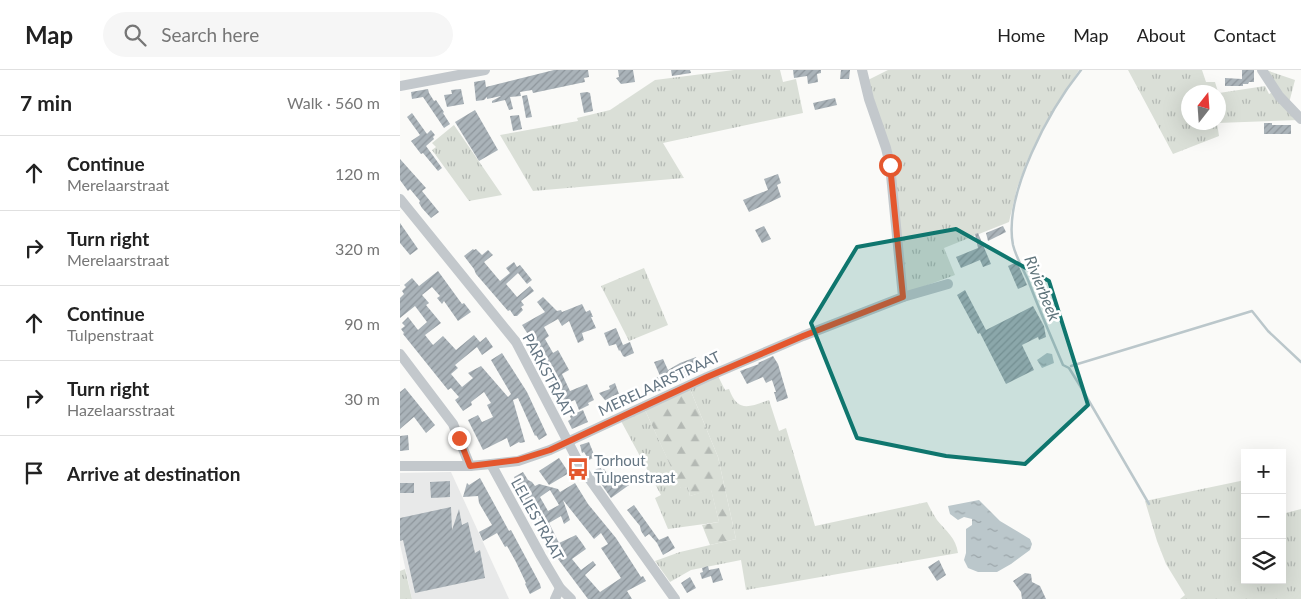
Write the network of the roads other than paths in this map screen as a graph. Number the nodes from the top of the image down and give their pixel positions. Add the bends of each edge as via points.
1 (485, 70) edge
2 (862, 70) edge
3 (1262, 70) edge
4 (400, 86) edge
5 (1301, 119) edge
6 (400, 199) edge
7 (948, 284) dead end
8 (903, 297) junction
9 (400, 354) edge
10 (413, 370) junction
11 (400, 371) edge
12 (567, 442) junction
13 (491, 464) junction
14 (400, 466) edge
15 (470, 466) junction
16 (560, 588) junction
17 (555, 599) edge
18 (571, 599) edge
19 (675, 599) edge

1 - 4 street
2 - 8 street via 890,165
3 - 5 street via 1279,96
6 - 12 street, PARKSTRAAT via 516,342
7 - 8 street, MERELAARSTRAAT
8 - 12 street, MERELAARSTRAAT via 707,377
9 - 10 street
10 - 11 street
10 - 15 street via 453,424
12 - 13 street, MERELAARSTRAAT via 518,460
12 - 19 street, PARKSTRAAT via 580,467
13 - 15 street, MERELAARSTRAAT
13 - 16 street, LELIESTRAAT
14 - 15 street, MERELAARSTRAAT
16 - 17 street
16 - 18 street, LELIESTRAAT

